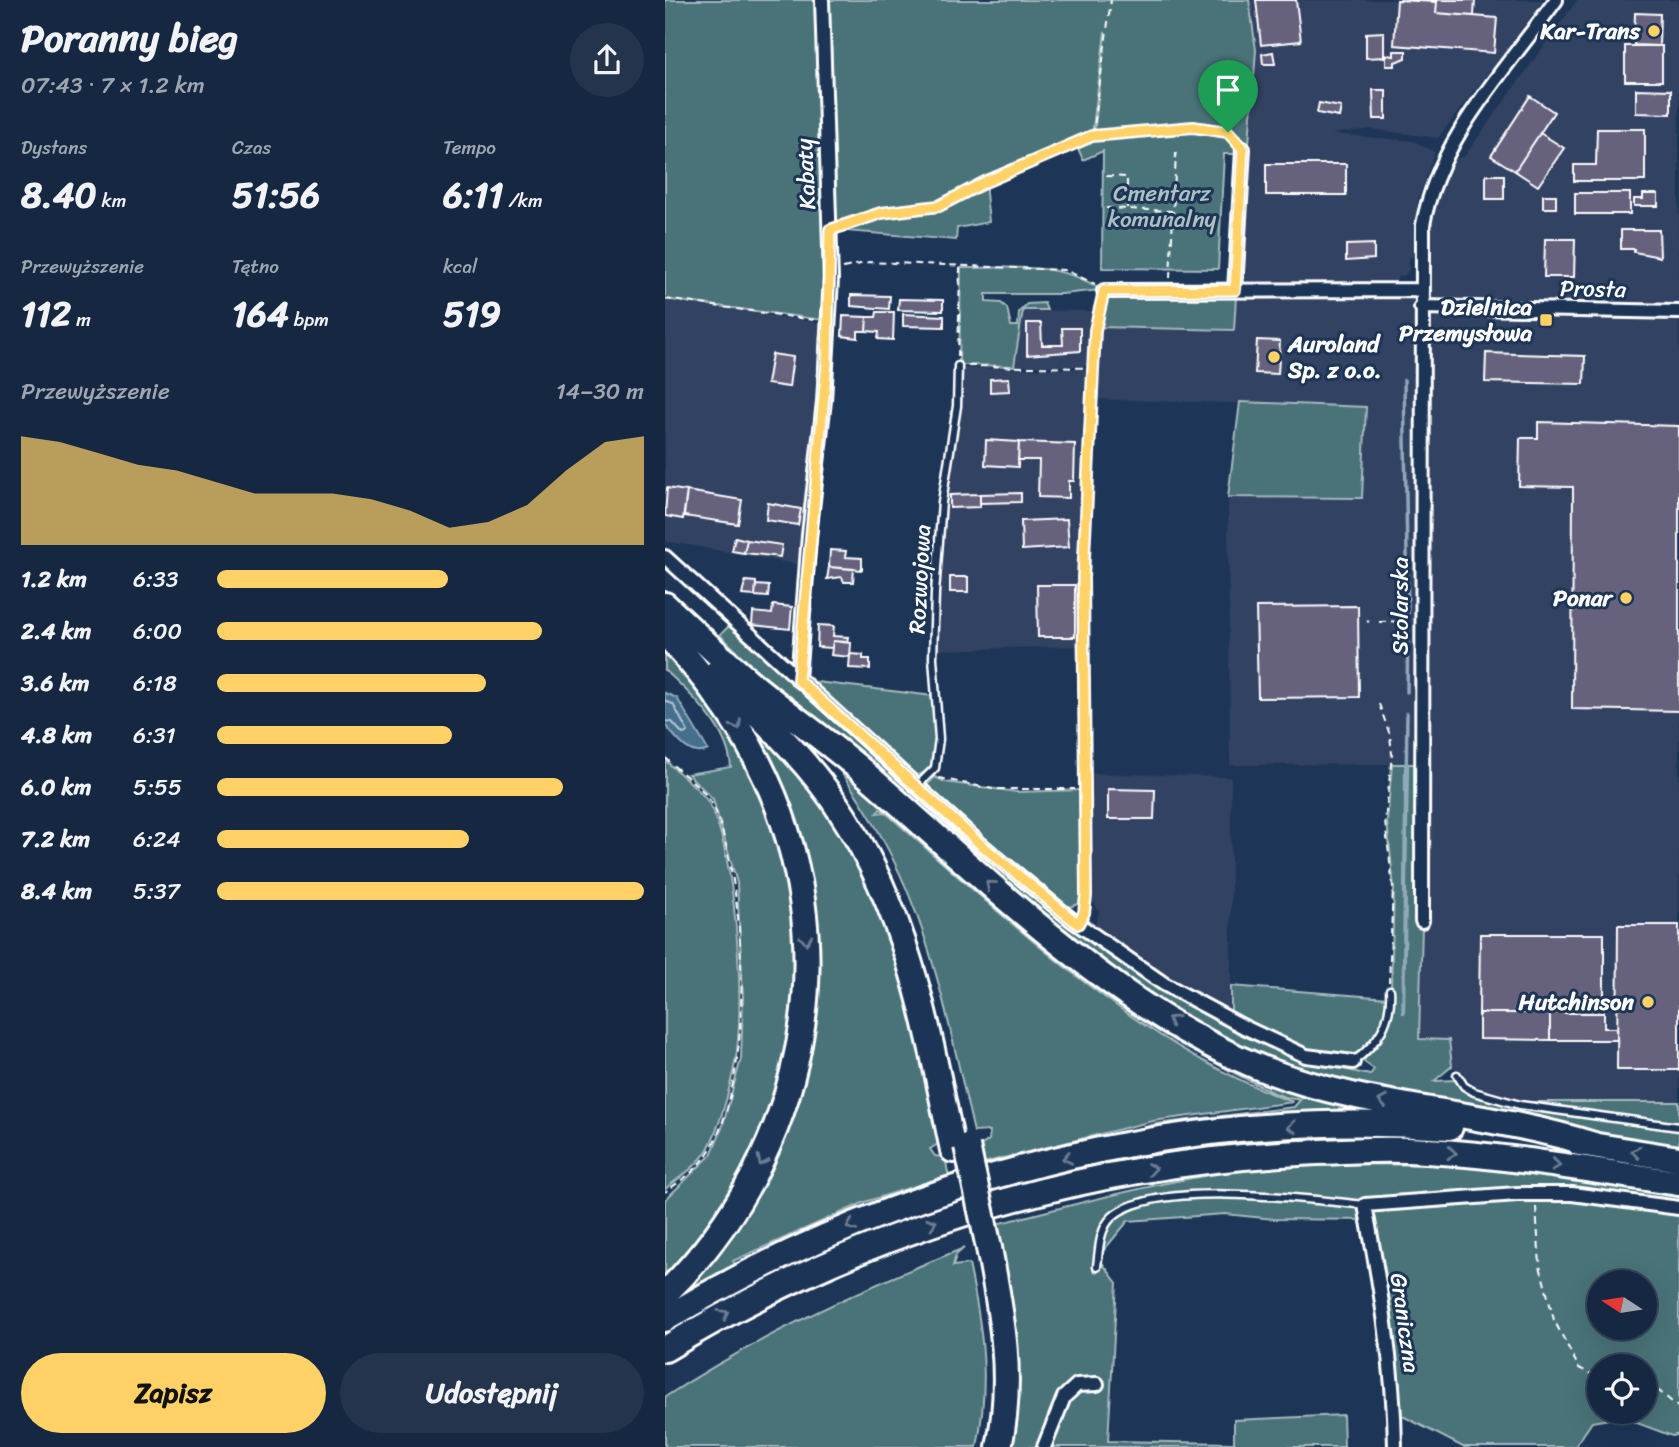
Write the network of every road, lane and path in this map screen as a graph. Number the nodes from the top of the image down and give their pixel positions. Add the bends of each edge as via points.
1 (822, 0) edge
2 (1111, 0) edge
3 (1556, 0) edge
4 (1092, 136) junction
5 (1243, 149) joint
6 (1176, 153) dead end
7 (1107, 176) dead end
8 (1106, 208) dead end
9 (1127, 209) junction
10 (1173, 211) junction
11 (830, 230) junction
12 (960, 267) junction
13 (831, 276) junction
14 (1169, 290) junction
15 (1235, 290) junction
16 (1422, 290) junction
17 (1104, 291) junction
18 (665, 299) edge
19 (1421, 307) junction
20 (1679, 312) edge
21 (829, 322) junction
22 (958, 366) junction
23 (1093, 368) junction
24 (665, 557) edge
25 (665, 606) edge
26 (1411, 621) dead end
27 (1378, 622) dead end
28 (665, 631) edge
29 (746, 679) junction
30 (798, 680) junction
31 (1379, 704) dead end
32 (665, 757) edge
33 (933, 773) junction
34 (1085, 776) joint
35 (917, 786) junction
36 (1085, 789) junction
37 (1422, 921) dead end
38 (1078, 924) junction
39 (1390, 990) joint
40 (1353, 1062) joint
41 (1457, 1075) dead end
42 (1679, 1127) edge
43 (1594, 1145) junction
44 (960, 1148) junction
45 (1679, 1159) edge
46 (1679, 1183) edge
47 (665, 1192) edge
48 (1535, 1195) junction
49 (1365, 1205) junction
50 (1679, 1208) edge
51 (981, 1250) junction
52 (1097, 1267) dead end
53 (665, 1294) edge
54 (665, 1319) edge
55 (665, 1349) edge
56 (1587, 1372) edge
57 (1097, 1384) dead end
58 (1657, 1391) edge
59 (1679, 1408) edge
60 (985, 1447) edge
61 (999, 1447) edge
62 (1044, 1447) edge
63 (1395, 1447) edge

1 - 11 street, Kabaty
2 - 4 path
3 - 16 street, Stolarska via 1447,151 1425,213
4 - 5 path via 1205,127 1228,132
4 - 11 path via 939,206 881,213
5 - 15 street
6 - 10 path
7 - 9 path via 1127,177
8 - 9 path
9 - 10 path
10 - 14 path
11 - 13 street, Kabaty
12 - 13 path via 856,263
12 - 17 path via 1065,270
12 - 22 path
13 - 21 street, Kabaty
14 - 15 street
14 - 17 street
15 - 16 street
16 - 19 street, Stolarska
17 - 23 path
18 - 21 path
19 - 20 street, Prosta
19 - 37 street, Stolarska
21 - 30 street, Kabaty
22 - 23 path
22 - 33 lane, Rozwojowa via 936,585 933,659 939,740
23 - 34 path via 1083,578
24 - 30 street
25 - 29 highway
26 - 27 path
28 - 44 highway via 699,657 782,739 815,776 856,836 890,905 913,969
28 -> 53 highway via 727,708 759,764 787,835 801,897 807,957 798,1055 773,1138 752,1182 715,1239
43 -> 29 highway via 1552,1132 1313,1086 1263,1069 1213,1044 1121,987 1037,924 867,776
29 - 44 highway via 854,805 904,897 933,989
30 - 35 street
31 - 39 path via 1392,754 1385,822 1393,887
32 - 47 path via 706,793 715,810 735,882 741,985 739,1056 721,1126 708,1154
33 - 35 lane
33 - 36 path via 945,781 992,789
34 - 36 lane
35 - 38 street
36 - 38 lane via 1086,896
38 - 40 street via 1164,984 1244,1027 1306,1056
39 - 40 lane via 1385,1027 1373,1047
41 - 42 lane via 1474,1092 1520,1105
45 -> 43 highway
43 -> 54 highway via 1459,1127 1354,1124 1238,1131 1129,1146 1055,1161 864,1221 758,1268
44 - 51 highway, bridge
55 -> 46 highway via 759,1295 891,1237 1025,1194 1210,1159 1425,1151
48 - 49 street
48 - 50 street via 1572,1194
48 - 56 path via 1540,1266 1555,1320 1579,1368
49 - 52 lane via 1224,1193 1143,1204 1110,1218 1100,1240
49 - 63 street, Graniczna via 1383,1302
51 - 60 highway via 993,1368 993,1404
51 - 61 highway via 1003,1319 1007,1373
57 - 62 street via 1077,1385 1064,1397
58 - 59 path

